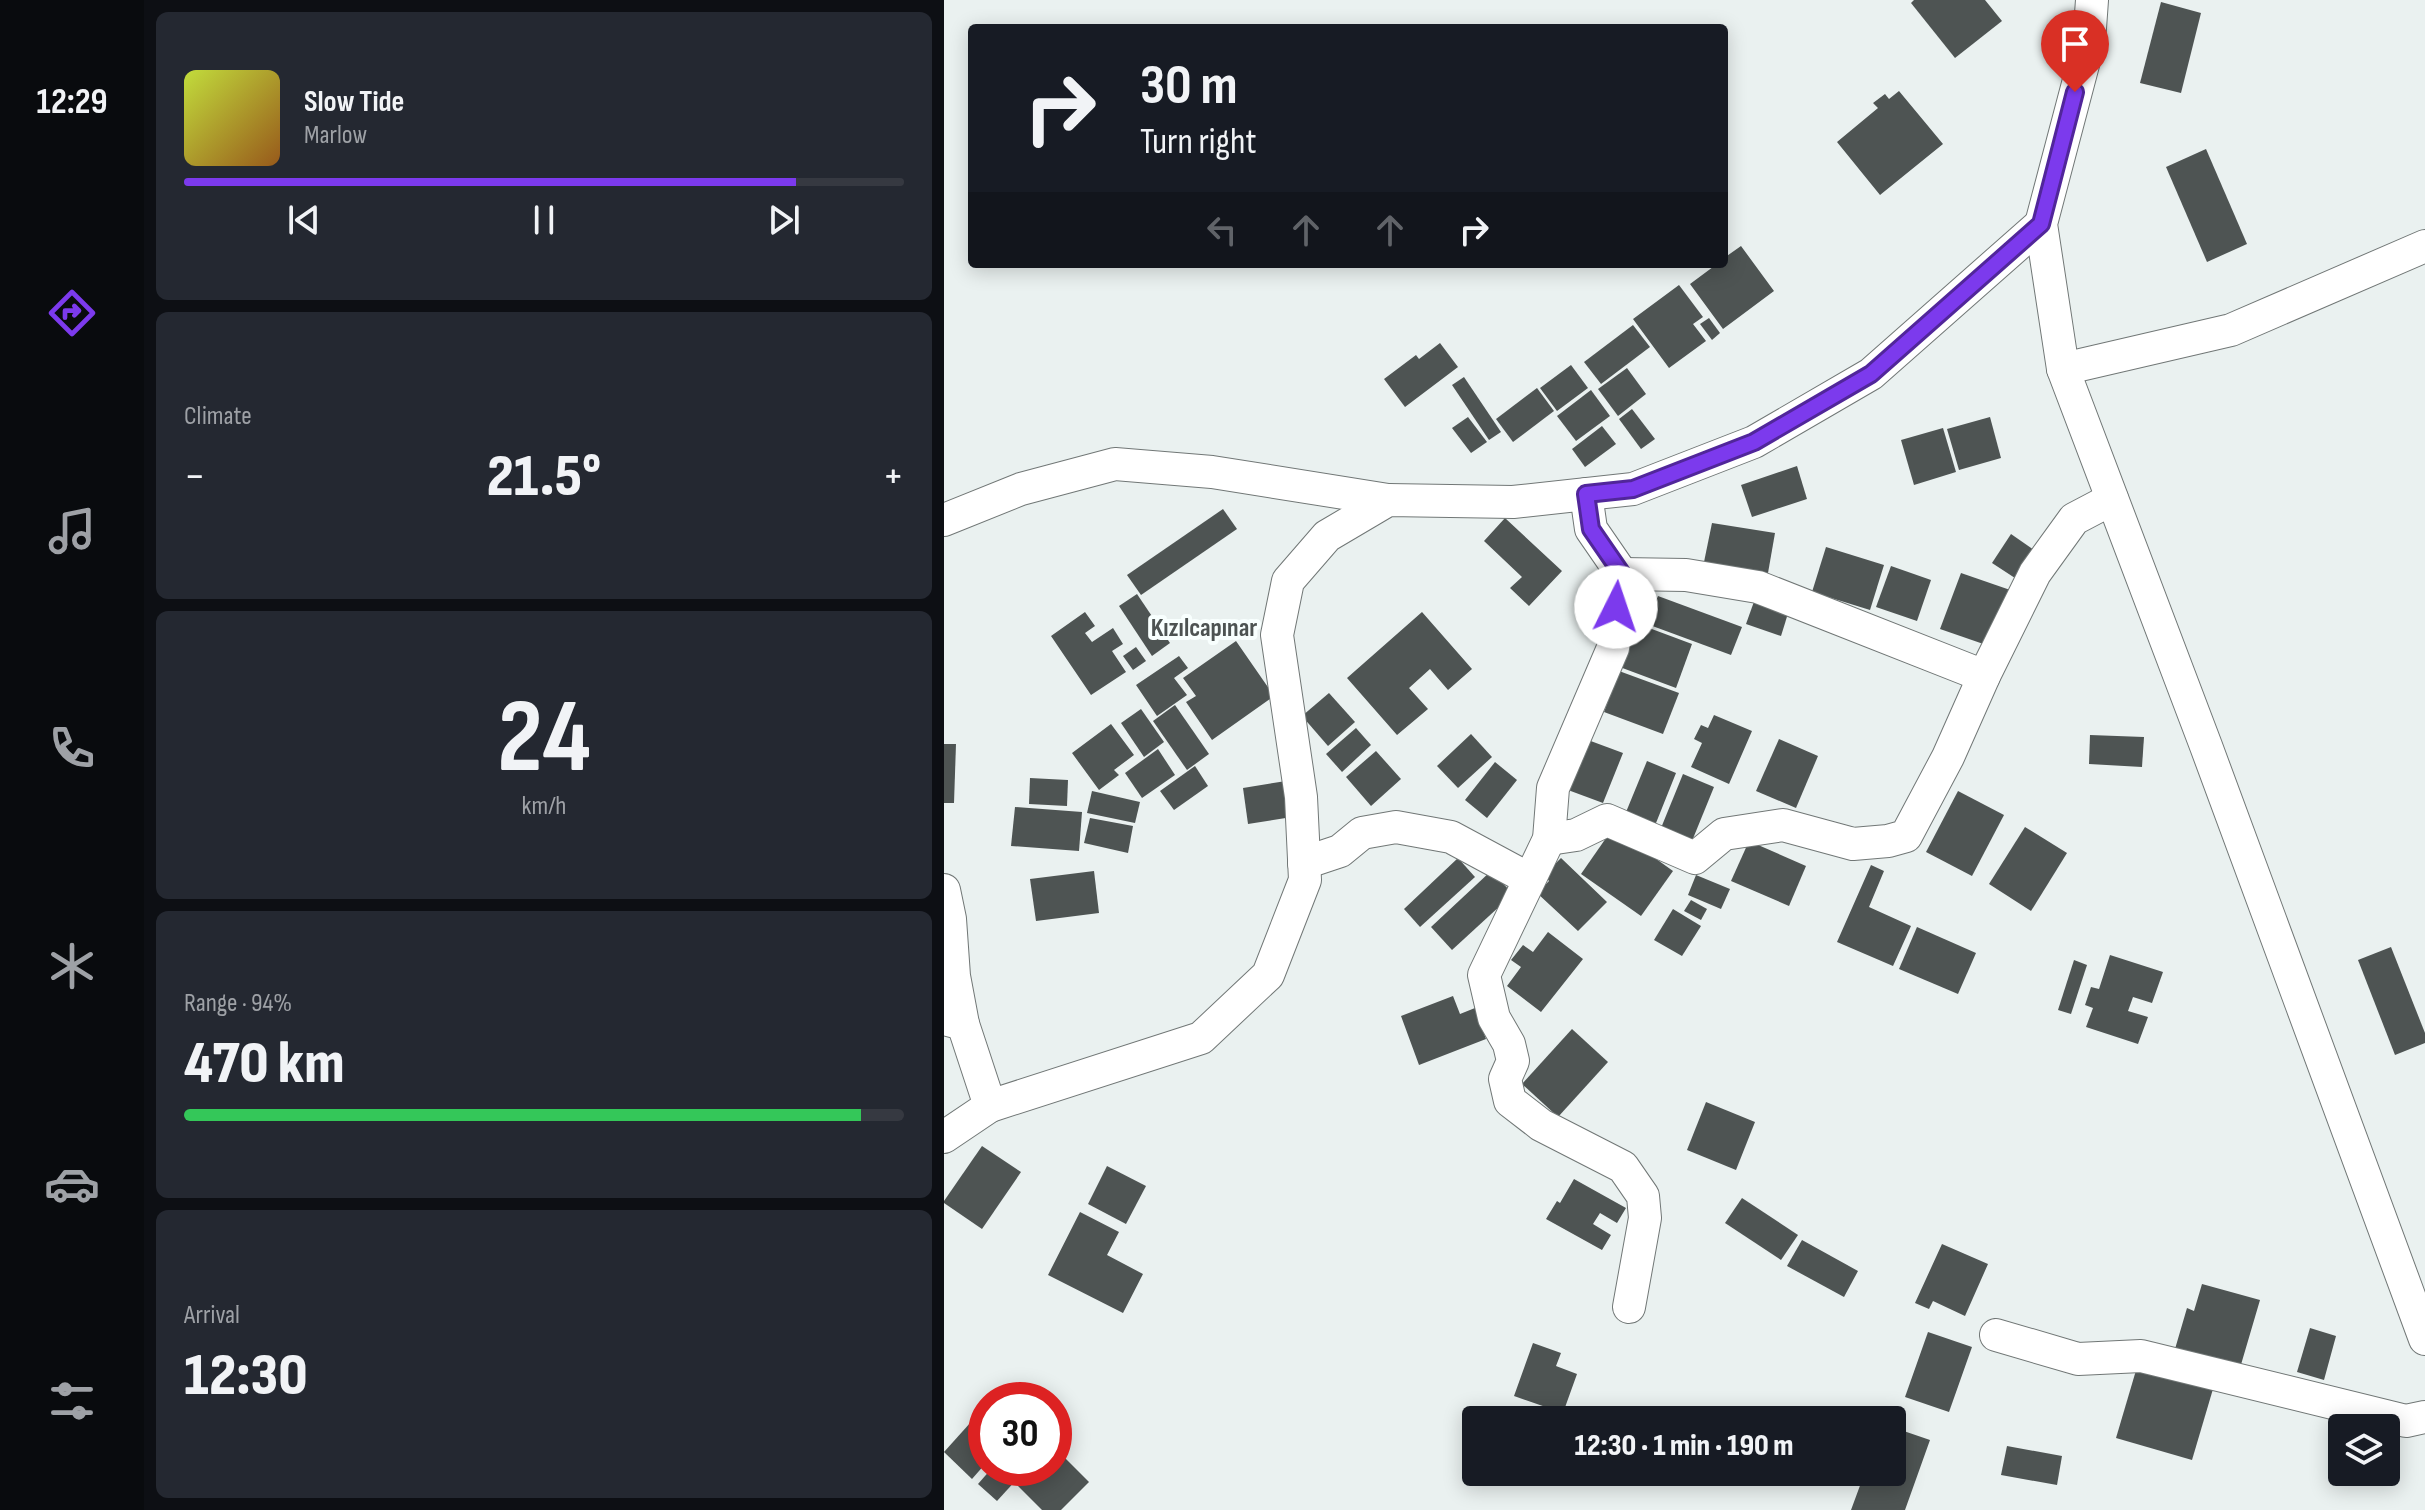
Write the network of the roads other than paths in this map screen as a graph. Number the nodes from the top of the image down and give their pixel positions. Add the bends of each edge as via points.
1 (2092, 0) edge
2 (2041, 224) junction
3 (2425, 246) edge
4 (2063, 369) junction
5 (1586, 494) junction
6 (2112, 499) junction
7 (1388, 500) junction
8 (944, 520) edge
9 (1622, 574) junction
10 (1984, 676) junction
11 (1549, 839) junction
12 (1304, 863) junction
13 (1529, 879) junction
14 (944, 890) edge
15 (954, 1021) edge
16 (990, 1106) junction
17 (944, 1137) edge
18 (1629, 1307) dead end
19 (1996, 1335) dead end
20 (2425, 1339) edge
21 (2425, 1417) edge

1 - 2 street via 2089,42
2 - 4 street
2 - 5 street via 1871,374 1754,442 1633,489
3 - 4 street via 2231,330
4 - 6 street
5 - 7 street via 1513,502
5 - 9 street via 1591,529
6 - 10 street via 2074,519 2035,573
6 - 20 street
7 - 8 street via 1212,472 1115,464 1021,489
7 - 12 street via 1327,536 1288,581 1277,635 1301,797
9 - 10 street via 1686,575 1758,587
9 - 11 street via 1616,589 1613,648 1553,788
10 - 11 street via 1906,836 1853,844 1783,825 1724,834 1695,858 1607,820 1576,835
11 - 13 street
12 - 13 street via 1340,851 1362,833 1396,827 1451,837
12 - 16 street via 1305,880 1268,975 1201,1038
13 - 18 street via 1484,975 1494,1018 1513,1061 1505,1079 1510,1101 1541,1125 1623,1167 1643,1196 1645,1218
14 - 15 street
15 - 16 street
16 - 17 street
19 - 21 street via 2078,1359 2141,1356 2406,1421

